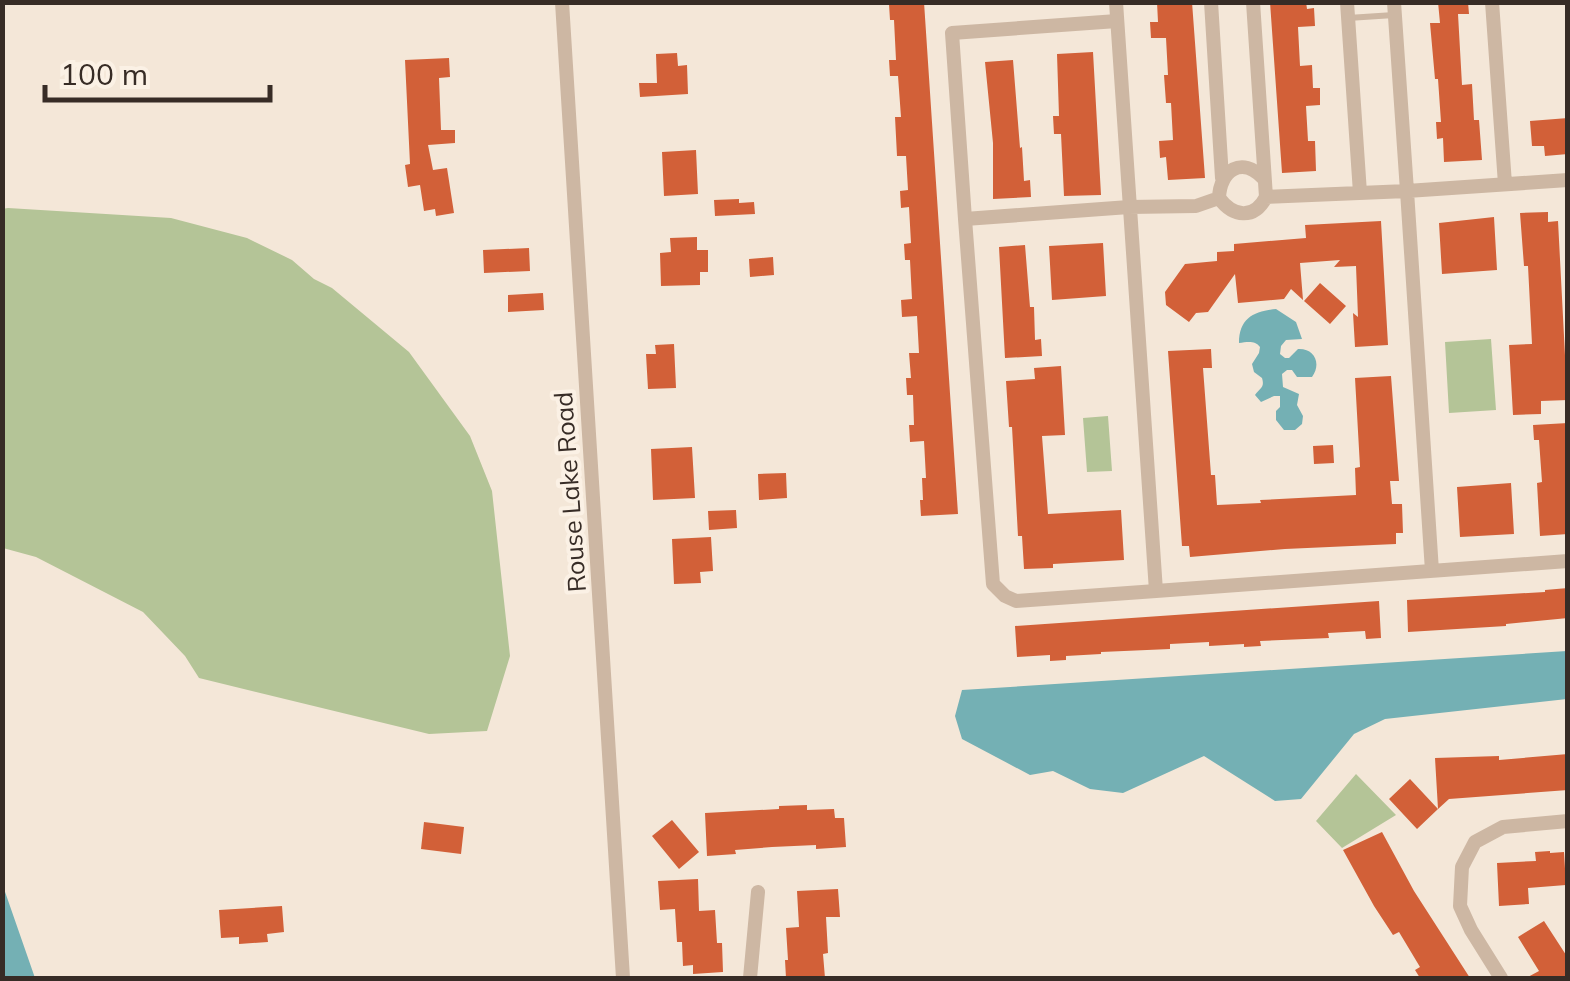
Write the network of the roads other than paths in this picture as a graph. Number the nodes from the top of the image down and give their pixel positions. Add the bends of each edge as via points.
1 (562, 2) edge
2 (1116, 2) edge
3 (1211, 2) edge
4 (1253, 2) edge
5 (1492, 2) edge
6 (1394, 9) edge
7 (1347, 10) edge
8 (1117, 21) junction
9 (1222, 178) junction
10 (1264, 178) junction
11 (1568, 180) edge
12 (1505, 184) junction
13 (1407, 191) junction
14 (1360, 193) junction
15 (1266, 197) junction
16 (1219, 198) junction
17 (1129, 207) junction
18 (965, 219) junction
19 (1568, 561) edge
20 (1432, 570) junction
21 (1156, 591) junction
22 (1568, 820) edge
23 (758, 892) dead end
24 (624, 978) edge
25 (750, 978) edge
26 (1501, 978) edge

1 - 24 street, Rouse Lake Road
2 - 8 street
3 - 9 street
4 - 10 street
5 - 12 street
6 - 7 lane
6 - 13 street
7 - 14 street
8 - 17 street
8 - 18 street via 952,33
9 - 10 street via 1248,167
9 - 16 street
10 - 15 street
11 - 12 street
12 - 13 street
13 - 14 street
13 - 20 street
14 - 15 street
15 - 16 street via 1245,214
16 - 17 street via 1196,206
17 - 18 street
17 - 21 street
18 - 21 street via 993,584 1016,601
19 - 20 street
20 - 21 street
22 - 26 street via 1503,827 1476,842 1462,867 1460,906
23 - 25 street

